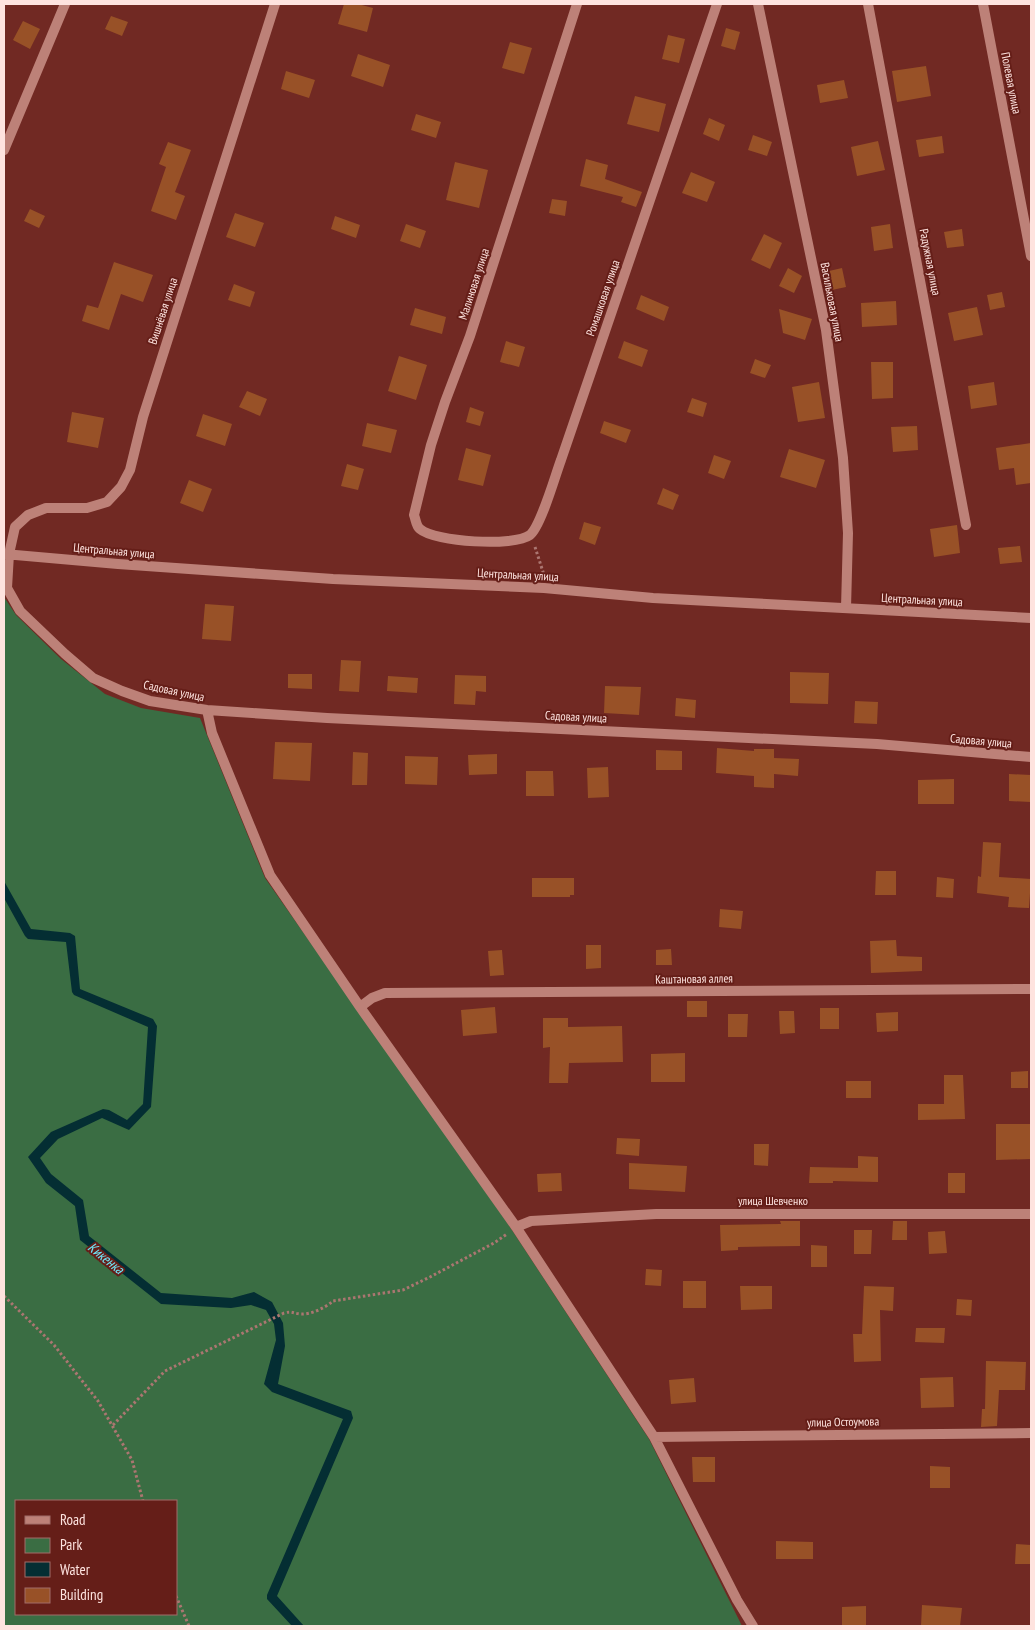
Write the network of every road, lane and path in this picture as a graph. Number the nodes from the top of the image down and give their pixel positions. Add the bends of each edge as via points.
1 (64, 4) edge
2 (276, 4) edge
3 (577, 4) edge
4 (717, 4) edge
5 (758, 4) edge
6 (868, 4) edge
7 (983, 4) edge
8 (4, 150) edge
9 (1031, 256) edge
10 (966, 525) dead end
11 (464, 541) joint
12 (535, 547) dead end
13 (6, 554) edge
14 (542, 566) dead end
15 (846, 608) junction
16 (1031, 618) edge
17 (122, 690) joint
18 (207, 710) junction
19 (1031, 757) edge
20 (1031, 988) edge
21 (360, 1007) junction
22 (1031, 1214) edge
23 (516, 1227) junction
24 (4, 1296) edge
25 (113, 1425) junction
26 (1031, 1433) edge
27 (654, 1437) junction
28 (143, 1500) edge
29 (178, 1600) edge
30 (190, 1626) edge
31 (753, 1626) edge

1 - 8 street
2 - 13 street, Вишнёвая улица via 143,417 130,470 121,487 107,502 87,508 46,508 28,515 15,527
3 - 11 street, Малиновая улица via 470,336 445,402 414,515 420,529 431,535
4 - 11 street, Ромашковая улица via 538,523 530,535 516,541
5 - 15 street, Васильковая улица via 826,330 848,524
6 - 10 street, Радужная улица
7 - 9 street, Полевая улица
12 - 14 path
13 - 15 street, Центральная улица via 333,579 544,588 653,598
13 - 17 street, Вишнёвая улица via 7,588 20,611 93,678
15 - 16 street, Центральная улица
17 - 18 street, Садовая улица via 150,701
18 - 19 street, Садовая улица via 877,744
18 - 21 street via 212,734 270,875
20 - 21 street, Каштановая аллея via 385,993
21 - 23 street
22 - 23 street, улица Шевченко via 656,1214 531,1221
23 - 25 path via 494,1243 403,1290 333,1301 301,1314 284,1313 165,1371
23 - 27 street
24 - 25 path via 54,1344
25 - 28 path via 132,1460
26 - 27 street, улица Остоумова
27 - 31 street
29 - 30 path

